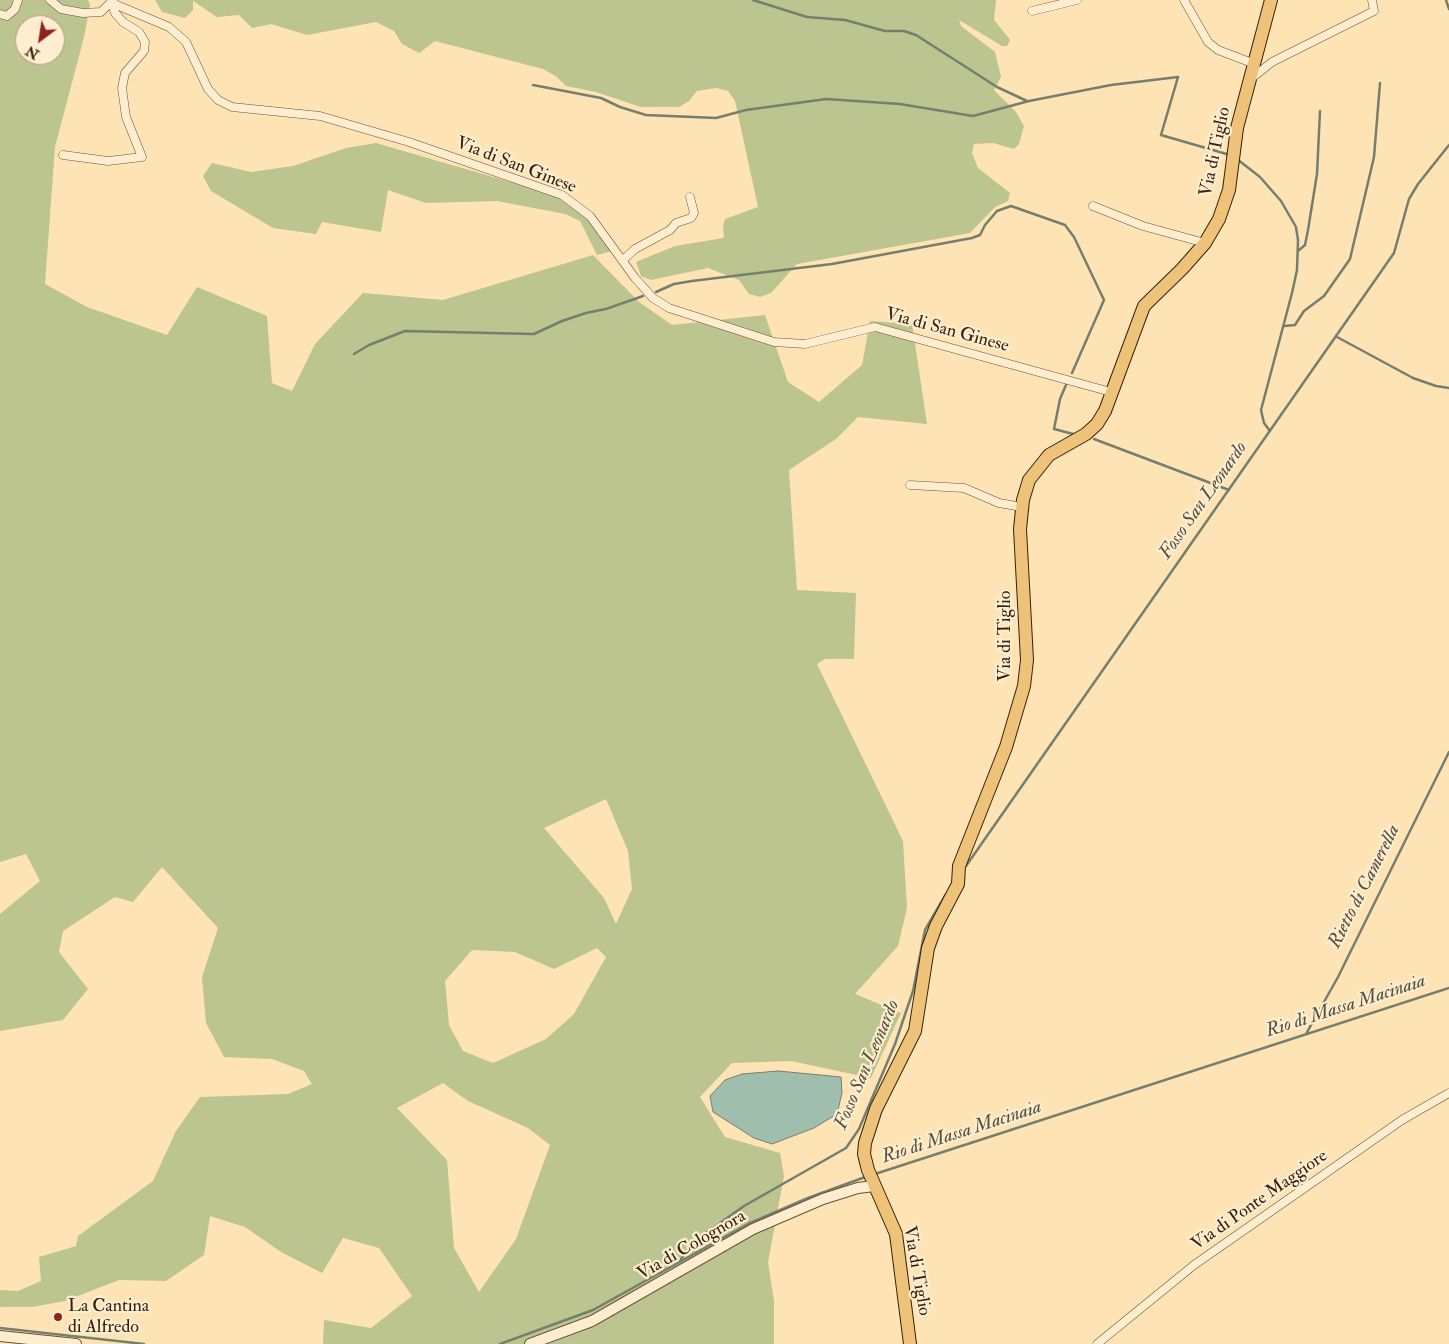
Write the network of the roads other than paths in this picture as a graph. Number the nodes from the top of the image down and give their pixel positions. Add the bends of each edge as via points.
1 (18, 0) edge
2 (50, 0) edge
3 (1077, 0) edge
4 (1184, 0) edge
5 (1271, 0) edge
6 (1372, 0) edge
7 (112, 1) edge
8 (1032, 10) dead end
9 (0, 14) edge
10 (1255, 64) junction
11 (1250, 79) junction
12 (63, 155) dead end
13 (690, 197) dead end
14 (1093, 206) dead end
15 (1205, 243) junction
16 (623, 260) junction
17 (1111, 392) junction
18 (910, 485) dead end
19 (1022, 507) junction
20 (1449, 1093) edge
21 (872, 1179) junction
22 (0, 1336) edge
23 (76, 1344) edge
24 (530, 1344) edge
25 (910, 1344) edge
26 (1097, 1344) edge

1 - 9 street via 15,9 7,16
2 - 7 street via 61,9 83,13 101,12
3 - 8 street
4 - 10 street via 1208,42 1218,50
5 - 10 main road, Via di Tiglio
6 - 11 street via 1374,11 1272,62
7 - 12 street via 115,13 139,32 145,42 144,51 125,74 122,88 126,116 142,157 108,161
7 - 16 street, Via di San Ginese via 169,26 186,42 208,89 218,100 248,109 320,116 409,142 562,195 590,216
10 - 11 main road, Via di Tiglio
11 - 15 main road, Via di Tiglio via 1237,128 1229,190 1219,219
13 - 16 street via 694,213 691,218 676,223
14 - 15 street via 1143,226
15 - 17 main road, Via di Tiglio via 1144,306
16 - 17 street, Via di San Ginese via 645,290 661,303 754,337 805,344 875,327
17 - 19 main road, Via di Tiglio via 1105,412 1097,424 1038,467 1029,480
18 - 19 street via 964,488 999,503
19 - 21 main road, Via di Tiglio via 1020,530 1027,660 1024,686 1006,747 959,866 958,884 928,948 915,1031 869,1126 864,1154
20 - 26 street, Via di Ponte Maggiore via 1402,1120 1194,1265
21 - 24 street, Via di Colognora via 858,1188 753,1229 592,1321
21 - 25 main road, Via di Tiglio via 896,1234
22 - 23 street

